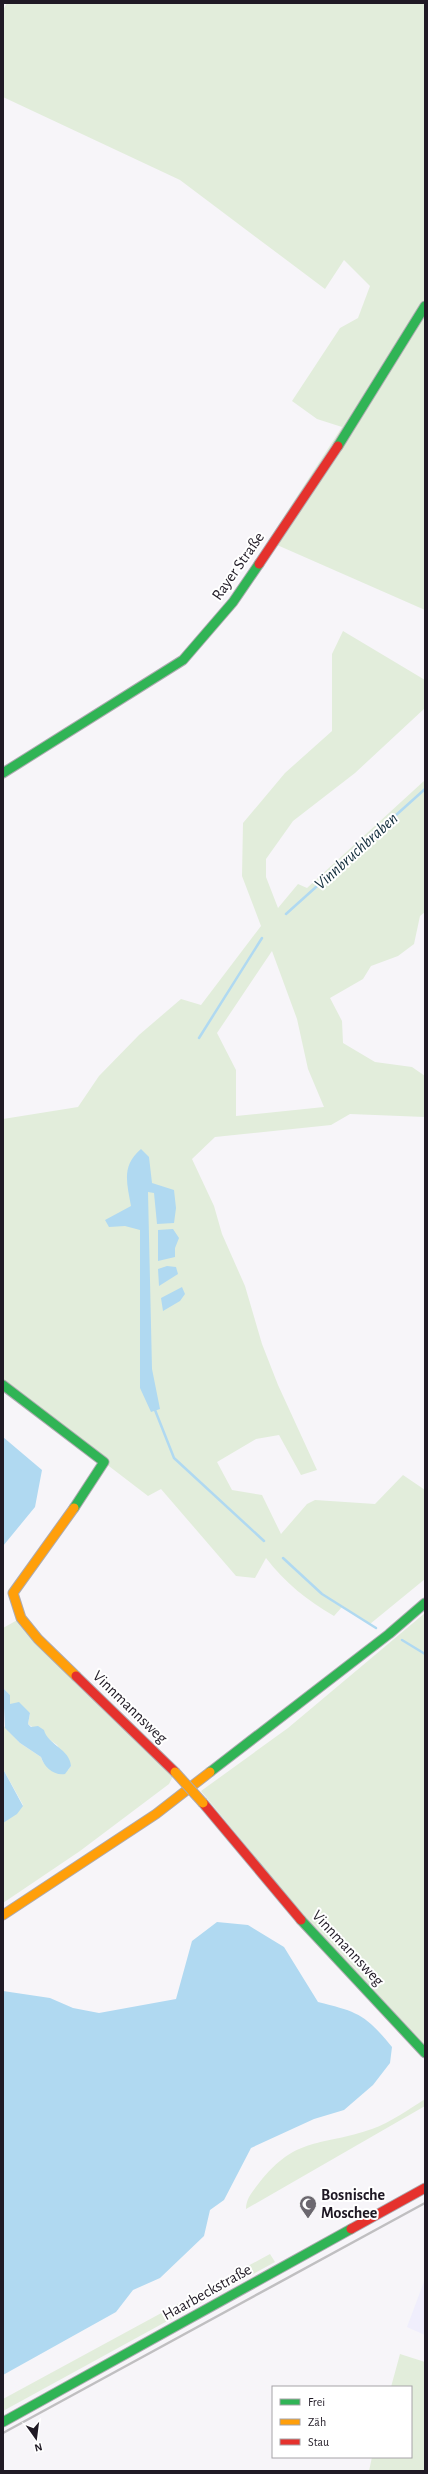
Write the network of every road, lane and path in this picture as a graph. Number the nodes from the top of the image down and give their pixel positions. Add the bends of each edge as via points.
1 (425, 306) edge
2 (3, 773) edge
3 (3, 1385) edge
4 (425, 1603) edge
5 (3, 1915) edge
6 (425, 2053) edge
7 (425, 2188) edge
8 (3, 2422) edge

1 - 2 main road, Rayer Straße via 349,429 233,602 183,660
3 - 6 main road, Vinnmannsweg, bridge via 104,1462 13,1593 21,1618 38,1639 175,1772 300,1918
4 - 5 main road via 389,1634 156,1814
7 - 8 main road, Haarbeckstraße

